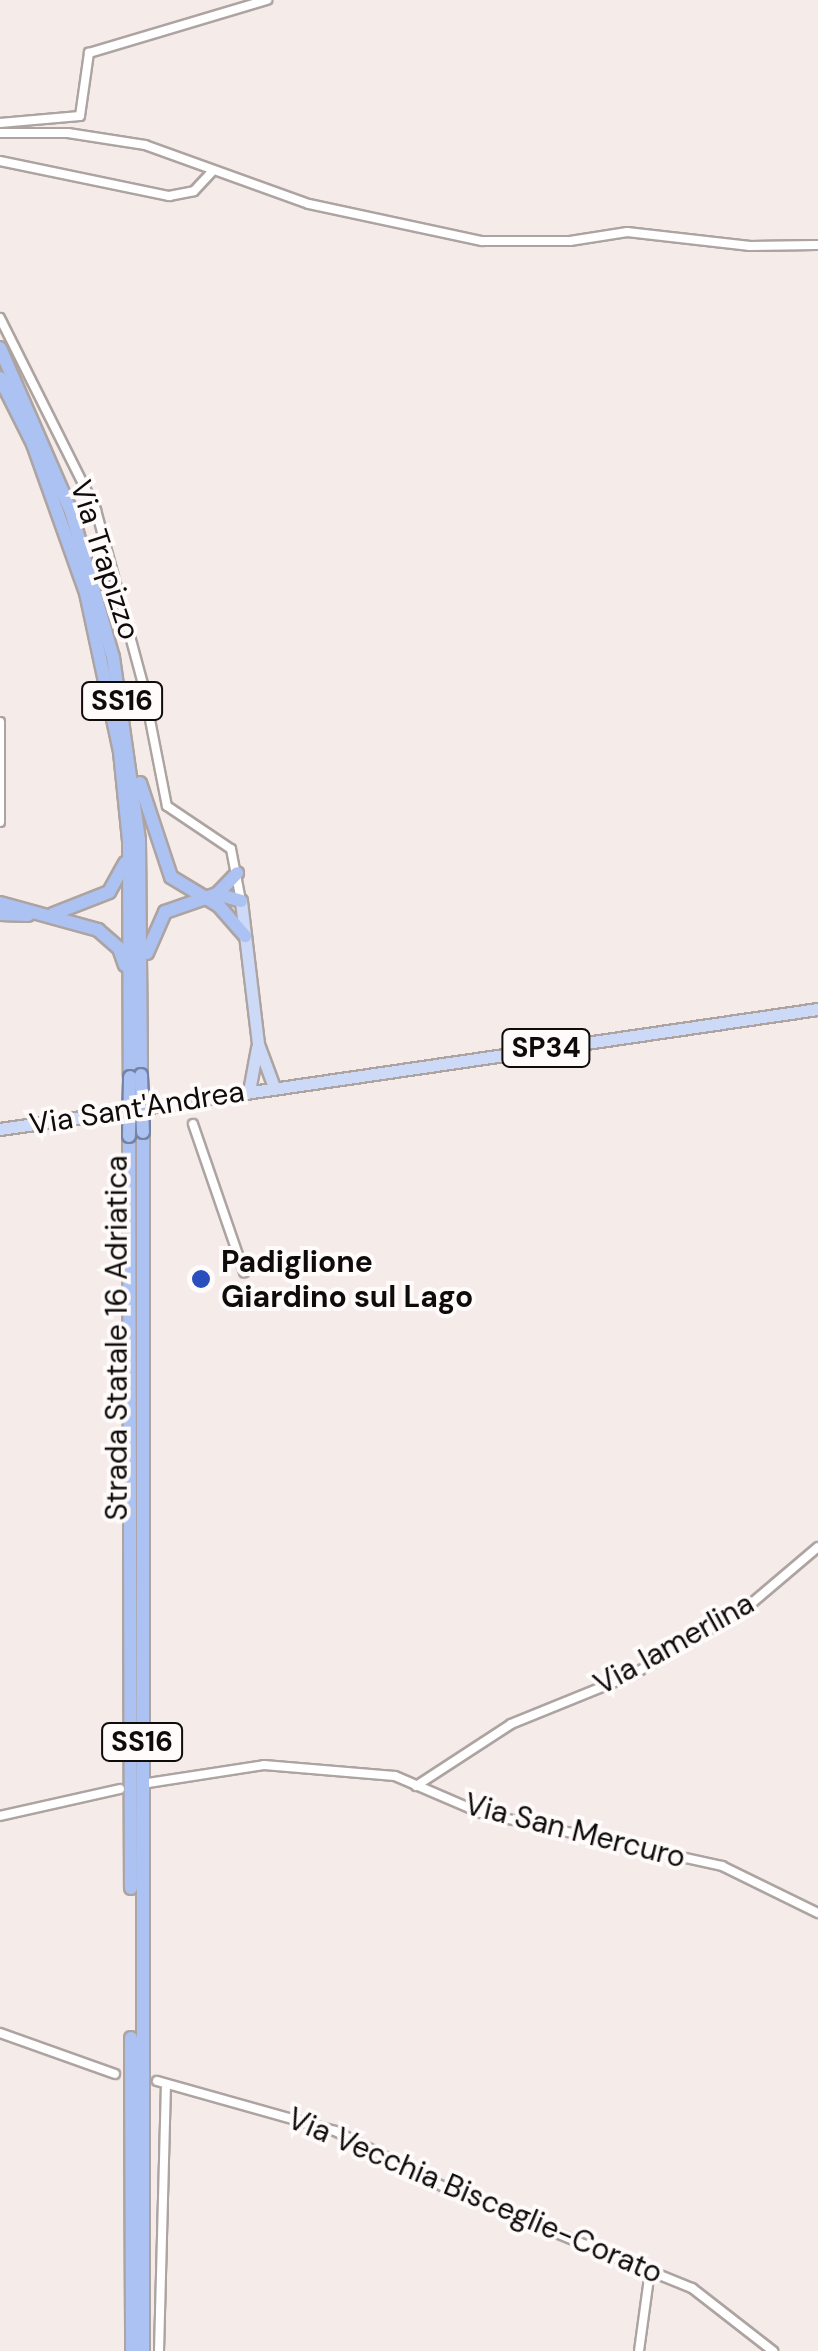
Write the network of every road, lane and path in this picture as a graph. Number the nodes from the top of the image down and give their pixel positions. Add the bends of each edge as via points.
1 (266, 0) edge
2 (0, 123) edge
3 (0, 134) edge
4 (0, 161) edge
5 (212, 172) junction
6 (818, 245) edge
7 (0, 318) edge
8 (0, 348) edge
9 (0, 378) edge
10 (0, 722) edge
11 (131, 752) junction
12 (0, 822) edge
13 (128, 841) junction
14 (238, 873) junction
15 (0, 890) edge
16 (214, 899) junction
17 (241, 901) junction
18 (3, 911) edge
19 (36, 915) junction
20 (245, 936) junction
21 (818, 1008) edge
22 (136, 1009) junction
23 (258, 1044) junction
24 (274, 1088) junction
25 (249, 1091) junction
26 (193, 1124) dead end
27 (0, 1129) edge
28 (136, 1134) junction
29 (244, 1272) dead end
30 (818, 1547) edge
31 (148, 1783) dead end
32 (416, 1786) junction
33 (120, 1789) dead end
34 (0, 1816) edge
35 (818, 1914) edge
36 (0, 2033) edge
37 (115, 2074) dead end
38 (157, 2081) dead end
39 (166, 2088) junction
40 (650, 2271) junction
41 (132, 2351) edge
42 (144, 2351) edge
43 (159, 2351) edge
44 (638, 2351) edge
45 (773, 2351) edge

1 - 2 street via 89,53 80,116
3 - 5 street via 68,132 144,145
4 - 5 street via 169,196 194,191
5 - 6 street via 393,226 482,241 570,241 627,232 750,246
7 - 14 street, Via Trapizzo via 96,510 143,684 167,806 231,849
8 - 11 highway, Strada Statale 16 Adriatica / SS16 via 71,511 96,589
9 - 13 highway, Strada Statale 16 Adriatica / SS16 via 33,444 86,593 120,752
10 - 12 street
11 - 16 highway via 164,866 181,886
11 - 22 highway, Strada Statale 16 Adriatica / SS16
13 - 19 highway via 122,875 109,892 66,913
13 - 22 highway, Strada Statale 16 Adriatica / SS16
14 - 16 highway
14 - 17 street
15 - 18 highway
16 - 17 highway
16 - 20 highway
16 - 22 highway via 173,907 156,922
17 - 20 main road
18 - 19 highway
19 - 22 highway via 110,937
20 - 23 main road
21 - 24 main road, SP34
22 - 28 highway, Strada Statale 16 Adriatica / SS16, bridge
23 - 24 main road
23 - 25 main road
24 - 25 main road, Via Sant'Andrea
25 - 27 main road, Via Sant'Andrea
26 - 29 street
28 - 41 highway, Strada Statale 16 Adriatica / SS16
28 - 42 highway, Strada Statale 16 Adriatica / SS16
30 - 32 street, Via lamerlina via 746,1608 634,1674 511,1724
31 - 32 street, Via San Mercuro via 264,1766 337,1767
32 - 35 street, Via San Mercuro via 481,1813 722,1866
33 - 34 street
36 - 37 street
38 - 39 street, Via Vecchia Bisceglie-Corato
39 - 40 street, Via Vecchia Bisceglie-Corato via 335,2131 448,2188
39 - 43 street
40 - 44 street
40 - 45 street, Via Vecchia Bisceglie-Corato via 692,2288

